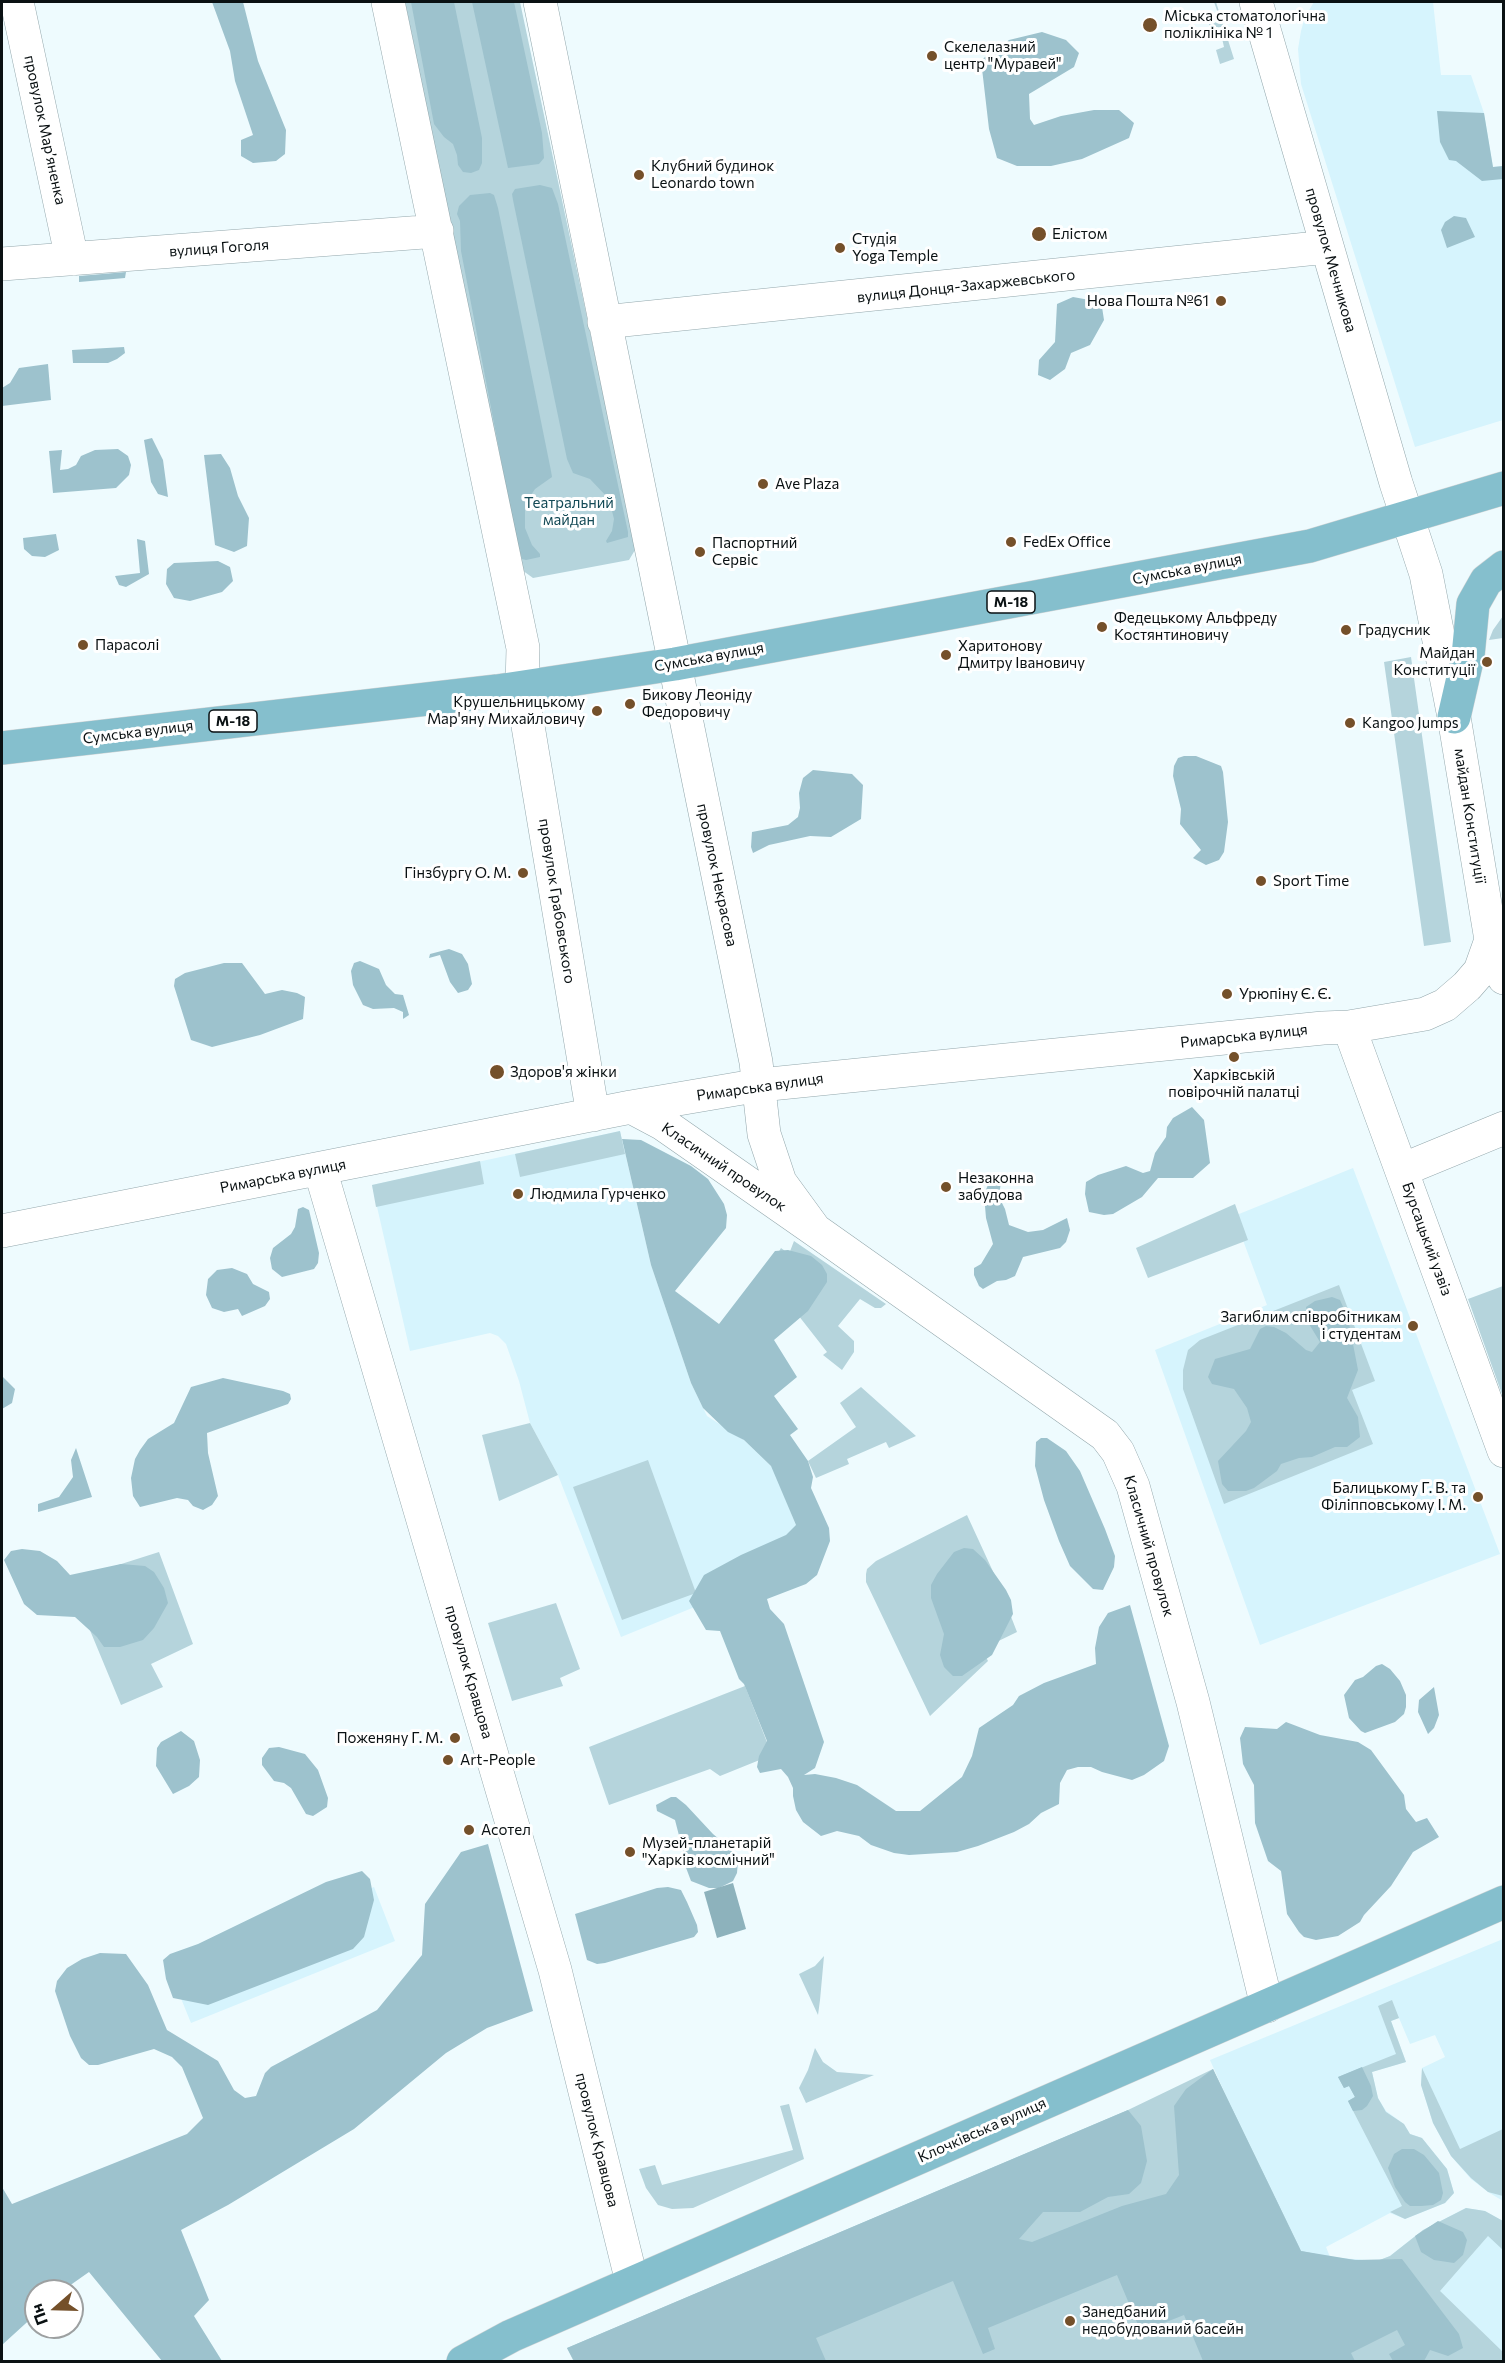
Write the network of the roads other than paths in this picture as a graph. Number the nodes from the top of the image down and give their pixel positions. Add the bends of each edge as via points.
1 (18, 2) edge
2 (388, 2) edge
3 (540, 2) edge
4 (1256, 2) edge
5 (437, 231) junction
6 (1327, 247) junction
7 (72, 259) junction
8 (2, 264) edge
9 (604, 322) junction
10 (1503, 488) edge
11 (1503, 511) edge
12 (1408, 517) junction
13 (1503, 567) edge
14 (675, 664) junction
15 (522, 687) junction
16 (1454, 717) junction
17 (2, 748) edge
18 (1491, 940) junction
19 (1503, 978) edge
20 (1350, 1027) junction
21 (760, 1085) junction
22 (631, 1107) junction
23 (593, 1115) junction
24 (1503, 1128) edge
25 (320, 1169) junction
26 (1402, 1170) junction
27 (815, 1230) junction
28 (2, 1231) edge
29 (1503, 1451) edge
30 (1503, 1902) edge
31 (1267, 2006) junction
32 (632, 2282) junction
33 (463, 2361) edge

1 - 7 street, провулок Мар’яненка
2 - 5 street
3 - 9 street
4 - 6 street, провулок Мечникова
5 - 7 street, вулиця Гоголя
5 - 15 street via 523,648
6 - 9 street, вулиця Донця-Захаржевського
6 - 12 street, провулок Мечникова
7 - 8 street, вулиця Гоголя
9 - 14 street
10 - 12 main road, М-18
11 - 12 main road, М-18
12 - 14 main road, Сумська вулиця / М-18 via 1310,546
12 - 16 street, майдан Конституції via 1426,574
13 - 16 main road via 1486,581 1473,604 1468,656
14 - 15 main road, Сумська вулиця / М-18
14 - 21 street, провулок Некрасова
15 - 17 main road, Сумська вулиця / М-18
15 - 23 street, провулок Грабовського
16 - 18 street, майдан Конституції
18 - 19 street
18 - 20 street, Римарська вулиця via 1480,971 1445,1005 1425,1014
20 - 21 street, Римарська вулиця
20 - 26 street, Бурсацький узвіз
21 - 22 street, Римарська вулиця
21 - 27 street, Класичний провулок via 764,1134 780,1182
22 - 23 street, Римарська вулиця
22 - 27 street, Класичний провулок via 663,1124
23 - 25 street, Римарська вулиця
24 - 26 street
25 - 28 street, Римарська вулиця
25 - 32 street, провулок Кравцова via 555,1970
26 - 29 street, Бурсацький узвіз
27 - 31 street, Класичний провулок via 1105,1435 1118,1452 1133,1486 1190,1691
30 - 31 main road, Клочківська вулиця
31 - 32 main road, Клочківська вулиця
32 - 33 main road, Клочківська вулиця

